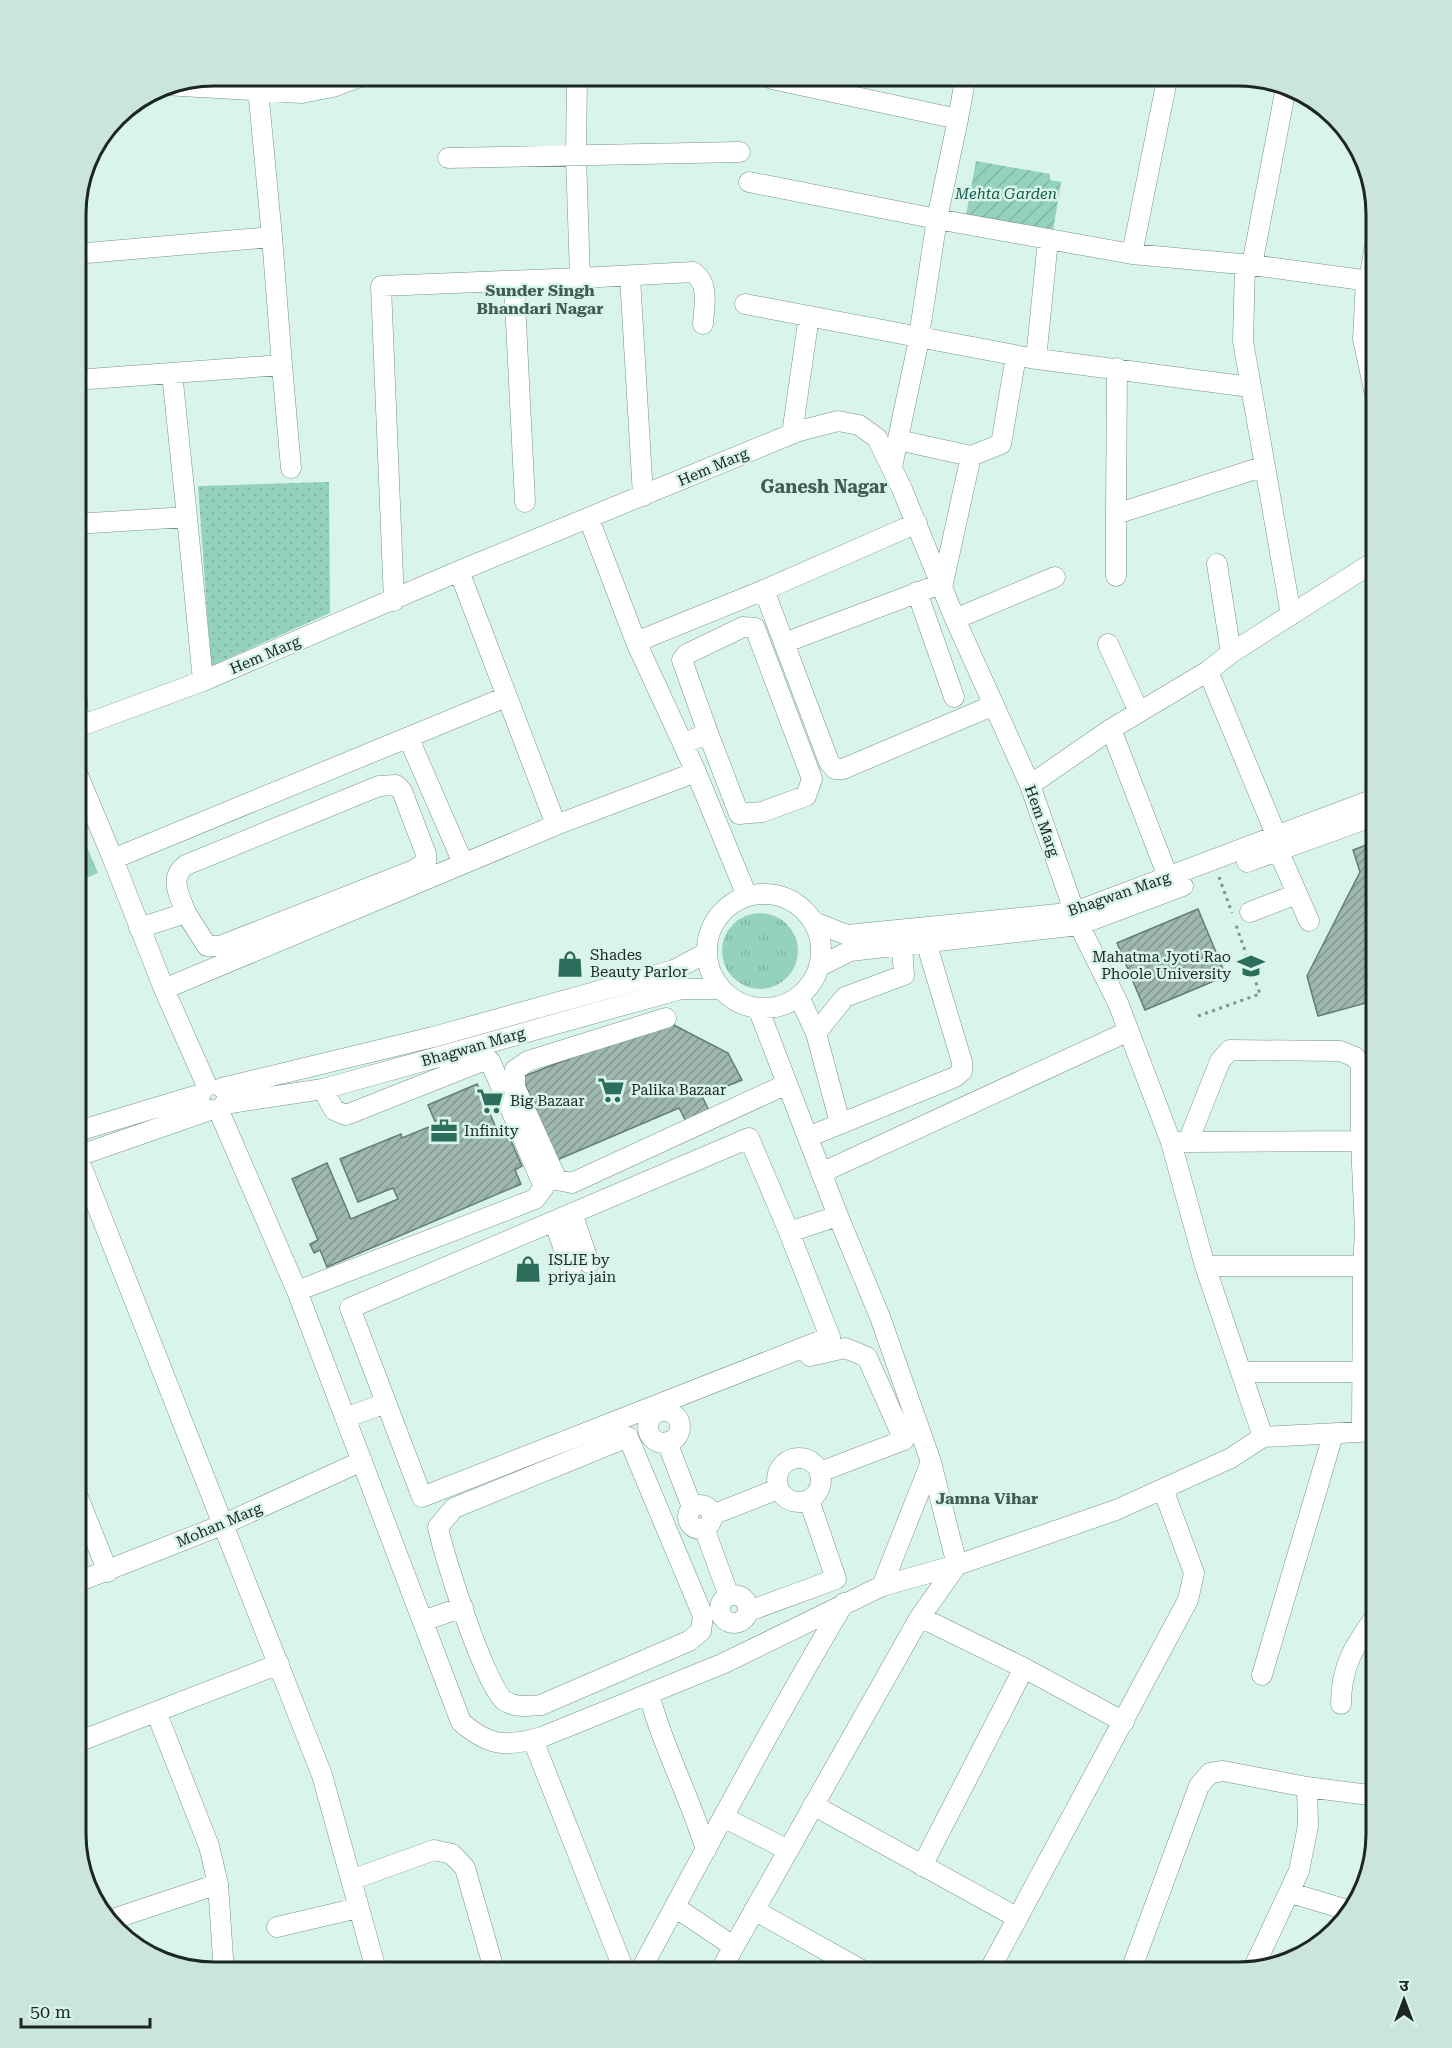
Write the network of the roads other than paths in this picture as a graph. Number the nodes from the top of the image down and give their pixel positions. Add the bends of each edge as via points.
1 (233, 86) edge
2 (286, 86) edge
3 (577, 86) edge
4 (805, 86) edge
5 (964, 86) edge
6 (1166, 86) edge
7 (258, 89) junction
8 (1284, 94) edge
9 (958, 118) junction
10 (740, 152) dead end
11 (576, 156) junction
12 (448, 158) dead end
13 (749, 182) dead end
14 (937, 219) junction
15 (272, 237) junction
16 (1048, 240) junction
17 (86, 253) edge
18 (1132, 254) junction
19 (1248, 265) junction
20 (630, 277) junction
21 (580, 278) junction
22 (1366, 280) edge
23 (514, 282) junction
24 (745, 304) dead end
25 (1366, 314) edge
26 (809, 316) junction
27 (703, 324) dead end
28 (919, 339) junction
29 (1366, 353) edge
30 (1026, 357) junction
31 (282, 365) junction
32 (1118, 368) junction
33 (172, 373) junction
34 (86, 379) edge
35 (1250, 387) junction
36 (792, 434) junction
37 (898, 440) junction
38 (971, 456) junction
39 (1265, 466) junction
40 (892, 467) junction
41 (291, 468) dead end
42 (643, 496) junction
43 (525, 502) dead end
44 (1116, 514) junction
45 (187, 517) junction
46 (590, 519) junction
47 (86, 523) edge
48 (917, 523) junction
49 (1217, 564) dead end
50 (1366, 567) edge
51 (459, 571) junction
52 (1116, 576) dead end
53 (1055, 577) dead end
54 (943, 583) junction
55 (764, 590) junction
56 (917, 592) junction
57 (394, 601) junction
58 (1291, 615) junction
59 (955, 620) junction
60 (636, 642) junction
61 (784, 643) junction
62 (1108, 644) dead end
63 (1232, 653) junction
64 (1208, 671) junction
65 (203, 681) junction
66 (506, 697) junction
67 (954, 697) dead end
68 (994, 705) junction
69 (1139, 712) junction
70 (86, 724) edge
71 (1111, 729) junction
72 (708, 733) junction
73 (409, 739) junction
74 (683, 744) junction
75 (696, 772) junction
76 (1030, 785) junction
77 (86, 794) edge
78 (1366, 803) edge
79 (1366, 818) edge
80 (556, 825) junction
81 (1279, 845) junction
82 (113, 859) junction
83 (463, 863) junction
84 (1168, 877) junction
85 (1297, 894) junction
86 (747, 896) junction
87 (1251, 912) dead end
88 (186, 914) junction
89 (1077, 918) junction
90 (1309, 921) dead end
91 (814, 922) junction
92 (139, 928) junction
93 (926, 942) junction
94 (902, 945) junction
95 (706, 953) junction
96 (820, 966) junction
97 (904, 975) junction
98 (936, 975) junction
99 (164, 989) junction
100 (720, 989) junction
101 (799, 997) junction
102 (758, 1008) junction
103 (666, 1018) dead end
104 (1129, 1030) junction
105 (816, 1032) junction
106 (787, 1084) junction
107 (323, 1089) junction
108 (214, 1098) junction
109 (840, 1124) junction
110 (86, 1129) edge
111 (808, 1137) junction
112 (1360, 1141) junction
113 (1179, 1142) junction
114 (86, 1150) edge
115 (821, 1173) junction
116 (86, 1179) edge
117 (1366, 1191) edge
118 (572, 1213) junction
119 (838, 1216) junction
120 (554, 1221) junction
121 (789, 1232) junction
122 (1366, 1253) edge
123 (1205, 1266) junction
124 (1363, 1266) junction
125 (297, 1291) junction
126 (1241, 1372) junction
127 (1364, 1372) junction
128 (1366, 1392) edge
129 (386, 1403) junction
130 (345, 1418) junction
131 (1366, 1432) edge
132 (1333, 1435) junction
133 (913, 1437) junction
134 (1263, 1437) junction
135 (362, 1461) junction
136 (930, 1462) junction
137 (820, 1472) junction
138 (778, 1489) junction
139 (1163, 1489) junction
140 (809, 1500) junction
141 (86, 1517) edge
142 (708, 1522) junction
143 (222, 1525) junction
144 (957, 1565) junction
145 (108, 1572) junction
146 (86, 1579) edge
147 (882, 1586) junction
148 (844, 1603) junction
149 (463, 1607) junction
150 (920, 1617) junction
151 (423, 1622) junction
152 (1366, 1631) edge
153 (279, 1664) junction
154 (1024, 1668) junction
155 (1262, 1674) dead end
156 (649, 1694) junction
157 (1341, 1704) dead end
158 (157, 1714) junction
159 (1124, 1722) junction
160 (86, 1739) edge
161 (533, 1740) junction
162 (1307, 1787) junction
163 (1366, 1795) edge
164 (813, 1805) junction
165 (725, 1818) junction
166 (706, 1850) junction
167 (788, 1850) junction
168 (922, 1866) junction
169 (351, 1880) junction
170 (218, 1884) junction
171 (1291, 1893) junction
172 (675, 1907) junction
173 (358, 1908) junction
174 (1342, 1908) edge
175 (754, 1910) junction
176 (117, 1918) edge
177 (1018, 1918) junction
178 (277, 1927) dead end
179 (733, 1946) junction
180 (1256, 1961) edge
181 (223, 1962) edge
182 (374, 1962) edge
183 (492, 1962) edge
184 (621, 1962) edge
185 (645, 1962) edge
186 (725, 1962) edge
187 (847, 1962) edge
188 (994, 1962) edge
189 (1134, 1962) edge

1 - 7 street
2 - 7 street
3 - 11 street
4 - 9 street
5 - 9 street
6 - 18 street
7 - 15 street
8 - 19 street
9 - 14 street
10 - 11 street
11 - 12 street
11 - 21 street
13 - 14 street
14 - 16 street
14 - 28 street
15 - 17 street
15 - 31 street
16 - 18 street
16 - 30 street
18 - 19 street
19 - 22 street
19 - 35 street via 1243,341
20 - 21 street
20 - 27 street via 693,272 704,285
20 - 42 street
21 - 23 street
23 - 43 street
23 - 57 street via 381,286
24 - 26 street
25 - 29 street via 1363,339
26 - 28 street
26 - 36 street
28 - 30 street
28 - 37 street
30 - 32 street
30 - 38 street via 1001,444
31 - 33 street
31 - 41 street
32 - 35 street
32 - 44 street
33 - 34 street
33 - 45 street
35 - 39 street
36 - 40 street, Hem Marg via 838,421 859,425 877,438
36 - 42 street, Hem Marg
37 - 38 street
37 - 40 street
38 - 54 street
39 - 44 street
39 - 58 street
40 - 48 street, Hem Marg
42 - 46 street, Hem Marg
44 - 52 street
45 - 47 street
45 - 65 street
46 - 51 street, Hem Marg
46 - 60 street
48 - 54 street, Hem Marg
48 - 55 street
49 - 63 street
50 - 58 street
51 - 57 street, Hem Marg
51 - 66 street
53 - 59 street
54 - 56 street
54 - 59 street, Hem Marg
55 - 60 street
55 - 61 street
56 - 61 street
56 - 67 street
57 - 65 street, Hem Marg
58 - 63 street
59 - 68 street, Hem Marg
60 - 74 street
61 - 68 street via 835,769
62 - 69 street
63 - 64 street
64 - 69 street
64 - 81 street
65 - 70 street, Hem Marg
66 - 73 street
66 - 80 street
68 - 76 street, Hem Marg
69 - 71 street
71 - 76 street
71 - 84 street
72 - 72 street via 682,660 743,627 755,628 812,779 806,796 762,812 739,814
72 - 74 street
73 - 82 street
73 - 83 street
74 - 75 street
75 - 80 street
75 - 86 street
76 - 89 street, Hem Marg
77 - 82 street
78 - 81 street, Bhagwan Marg
79 - 81 street, Bhagwan Marg
80 - 83 street
81 - 84 street, Bhagwan Marg
81 - 85 street
81 - 89 street, Bhagwan Marg via 1217,872
82 - 92 street
83 - 99 street
84 - 89 street, Bhagwan Marg
85 - 87 street
85 - 90 street
86 - 91 street via 775,895 800,906
86 - 95 street via 724,910 709,933
88 - 88 street via 176,878 186,865 379,786 396,785 402,791 426,854 426,862 414,870 220,946 202,942
88 - 92 street
89 - 91 street, Bhagwan Marg via 847,935
89 - 93 street, Bhagwan Marg
89 - 104 street, Hem Marg
91 - 96 street via 822,946
92 - 99 street
93 - 94 street, Bhagwan Marg
93 - 98 street
94 - 96 street, Bhagwan Marg via 850,951
94 - 97 street
95 - 100 street via 710,973
95 - 108 street, Bhagwan Marg via 662,974
96 - 101 street
97 - 98 street
97 - 105 street via 845,997
98 - 109 street via 962,1071
99 - 108 street
100 - 102 street via 738,1003
100 - 107 street, Bhagwan Marg via 681,989
101 - 102 street via 781,1006
101 - 105 street
102 - 106 street
103 - 106 street via 528,1061 515,1070 515,1087 557,1180 572,1183
104 - 113 street, Hem Marg
104 - 115 street
105 - 109 street
106 - 111 street
107 - 108 street, Bhagwan Marg
107 - 125 street via 333,1110 346,1115 480,1062 490,1062 544,1187 535,1199
108 - 110 street, Bhagwan Marg
108 - 114 street, Bhagwan Marg
108 - 125 street
109 - 111 street
111 - 115 street
112 - 113 street
112 - 113 street via 1361,1070 1355,1057 1340,1051 1235,1050 1224,1054
112 - 117 street
113 - 123 street, Hem Marg
115 - 119 street
116 - 143 street
118 - 120 street
118 - 120 street via 580,1266
118 - 121 street via 749,1137
119 - 121 street
119 - 133 street via 880,1317
120 - 129 street via 351,1308
121 - 129 street via 830,1337 422,1497
122 - 124 street
123 - 124 street
123 - 126 street, Hem Marg
124 - 127 street
125 - 130 street
126 - 127 street
126 - 134 street, Hem Marg
127 - 128 street
129 - 130 street
130 - 135 street
131 - 132 street
132 - 134 street
132 - 155 street
133 - 136 street
133 - 137 street
133 - 142 street via 867,1357 845,1348 820,1352 671,1413 678,1419 680,1429 667,1442 692,1507 704,1506
134 - 139 street via 1231,1458
135 - 143 street, Mohan Marg
135 - 151 street
136 - 144 street
136 - 147 street
137 - 138 street via 811,1461 790,1459 780,1468
137 - 140 street via 821,1485
138 - 140 street via 788,1500
138 - 142 street
139 - 144 street via 1116,1510
139 - 159 street via 1194,1573 1188,1600
140 - 142 street via 836,1579 749,1611 740,1622 726,1620 720,1607 729,1596
141 - 145 street
143 - 145 street, Mohan Marg
143 - 153 street
144 - 147 street
144 - 150 street
145 - 146 street, Mohan Marg
147 - 148 street
148 - 156 street via 722,1664
148 - 165 street via 780,1712
149 - 149 street via 442,1552 438,1527 454,1508 628,1437 703,1616 700,1631 689,1641 541,1706 518,1707 503,1701 491,1681
149 - 151 street
150 - 154 street
150 - 164 street
151 - 161 street via 460,1722 485,1740 503,1744
152 - 157 street via 1341,1679
153 - 158 street
153 - 169 street via 322,1776
154 - 159 street
154 - 168 street
156 - 161 street
156 - 166 street
158 - 160 street
158 - 170 street via 209,1846
159 - 177 street
161 - 184 street
162 - 163 street
162 - 171 street via 1308,1826
162 - 189 street via 1210,1773 1198,1786
164 - 167 street
164 - 168 street
165 - 166 street
165 - 167 street
166 - 172 street
167 - 175 street
168 - 177 street
169 - 173 street
169 - 183 street via 434,1850 452,1854 465,1868
170 - 176 street
170 - 181 street
171 - 174 street
171 - 180 street
172 - 179 street
172 - 185 street
173 - 178 street
173 - 182 street
175 - 179 street
175 - 187 street
177 - 188 street
179 - 186 street

